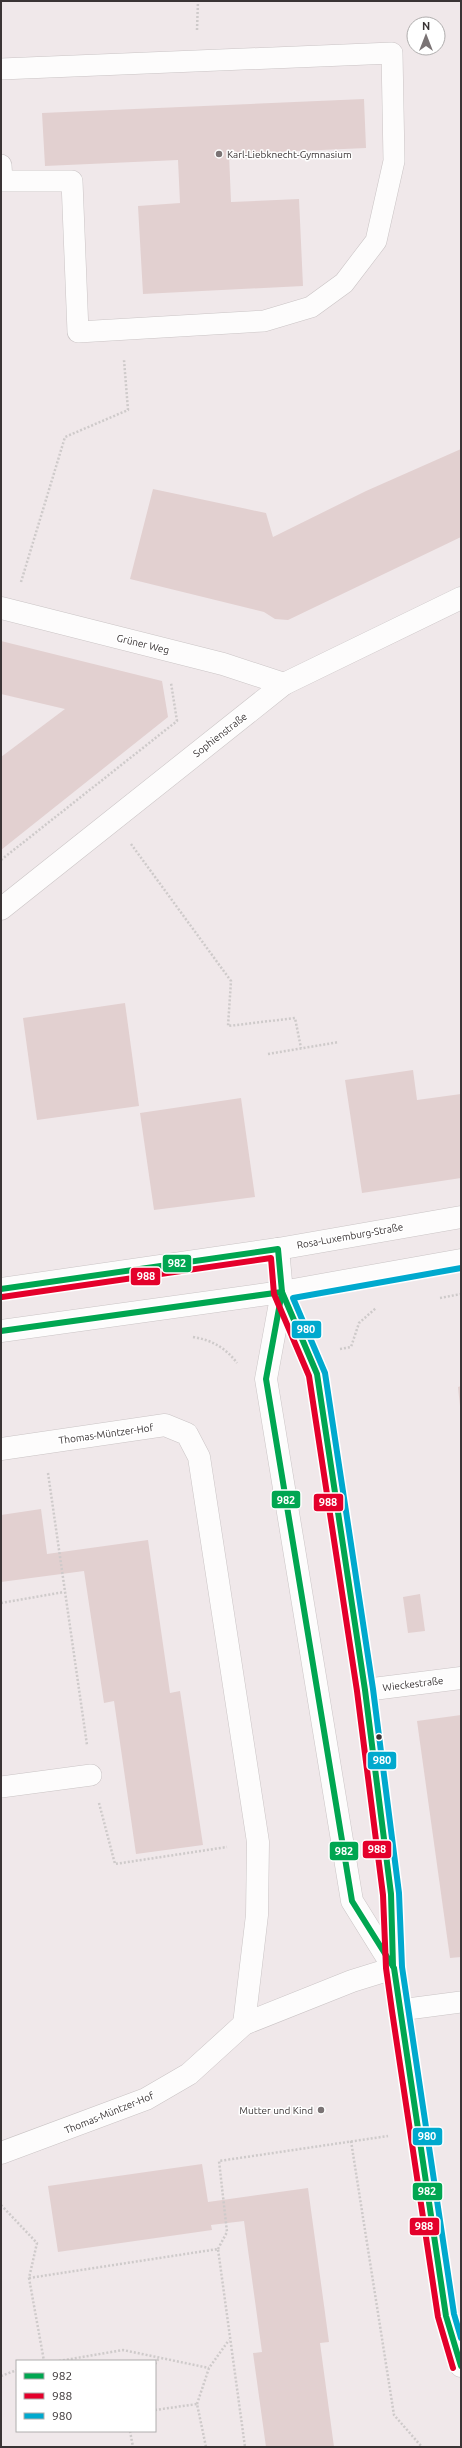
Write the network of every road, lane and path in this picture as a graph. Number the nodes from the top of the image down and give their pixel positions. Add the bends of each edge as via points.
1 (1, 69) edge
2 (1, 165) edge
3 (121, 330) junction
4 (461, 598) edge
5 (7, 610) edge
6 (170, 677) dead end
7 (284, 684) junction
8 (90, 790) junction
9 (113, 819) junction
10 (1, 860) edge
11 (1, 909) edge
12 (339, 1042) dead end
13 (301, 1048) junction
14 (268, 1054) dead end
15 (461, 1217) edge
16 (278, 1249) junction
17 (461, 1260) edge
18 (1, 1289) edge
19 (282, 1292) junction
20 (461, 1294) edge
21 (434, 1298) dead end
22 (384, 1307) dead end
23 (1, 1330) edge
24 (191, 1337) dead end
25 (309, 1354) junction
26 (270, 1361) junction
27 (44, 1443) junction
28 (1, 1449) edge
29 (64, 1592) junction
30 (1, 1602) edge
31 (461, 1678) edge
32 (366, 1690) junction
33 (91, 1774) junction
34 (1, 1787) edge
35 (258, 1842) junction
36 (394, 1968) junction
37 (461, 2002) edge
38 (400, 2010) junction
39 (244, 2024) junction
40 (418, 2132) junction
41 (351, 2142) junction
42 (1, 2153) edge
43 (1, 2205) edge
44 (218, 2249) junction
45 (29, 2278) junction
46 (230, 2340) junction
47 (159, 2358) junction
48 (44, 2360) edge
49 (65, 2360) edge
50 (156, 2362) edge
51 (461, 2366) edge
52 (209, 2368) junction
53 (16, 2370) edge
54 (1, 2376) edge
55 (196, 2404) junction
56 (156, 2410) edge
57 (130, 2432) edge
58 (133, 2447) edge
59 (206, 2447) edge
60 (245, 2447) edge
61 (422, 2447) edge

1 - 3 lane via 392,53 394,161 376,241 344,283 311,307 264,321
2 - 3 lane via 2,181 72,181 78,332
3 - 5 path via 128,410 65,437
4 - 7 street, Sophienstraße
5 - 7 street, Grüner Weg via 223,664
6 - 8 path via 177,721
7 - 9 street, Sophienstraße
8 - 9 path
8 - 10 path
9 - 11 street, Sophienstraße
9 - 13 path via 231,980 228,1026 295,1018
12 - 13 path
13 - 14 path
15 - 16 street, Rosa-Luxemburg-Straße
16 - 18 street, Rosa-Luxemburg-Straße
16 - 19 street
17 - 19 street
19 - 23 street
19 - 25 street
19 - 26 street
20 - 21 path
22 - 25 path via 376,1308 359,1323 351,1348
24 - 26 path via 206,1339 229,1352 240,1367
25 - 32 street via 317,1374
26 - 36 street via 266,1379 352,1901
27 - 28 street, Thomas-Müntzer-Hof
27 - 29 path
27 - 35 street, Thomas-Müntzer-Hof via 165,1425 187,1434 199,1457
29 - 30 path
29 - 33 path
31 - 32 street, Wieckestraße
32 - 36 street via 391,1894
33 - 34 lane
33 - 35 path via 114,1864
35 - 39 street, Thomas-Müntzer-Hof via 257,1915
36 - 38 street
36 - 39 street, Thomas-Müntzer-Hof via 352,1981
37 - 38 lane
38 - 40 street
39 - 42 street, Thomas-Müntzer-Hof via 189,2074 146,2099
40 - 41 path
40 - 51 street via 446,2316
41 - 44 path via 219,2161 227,2232
41 - 61 path via 394,2415
43 - 45 path via 38,2243
44 - 45 path
44 - 46 path
45 - 48 path
46 - 52 path
46 - 60 path
47 - 49 path via 123,2350
47 - 50 path
47 - 52 path
52 - 55 path
53 - 54 path
55 - 56 path
55 - 59 path
57 - 58 path

